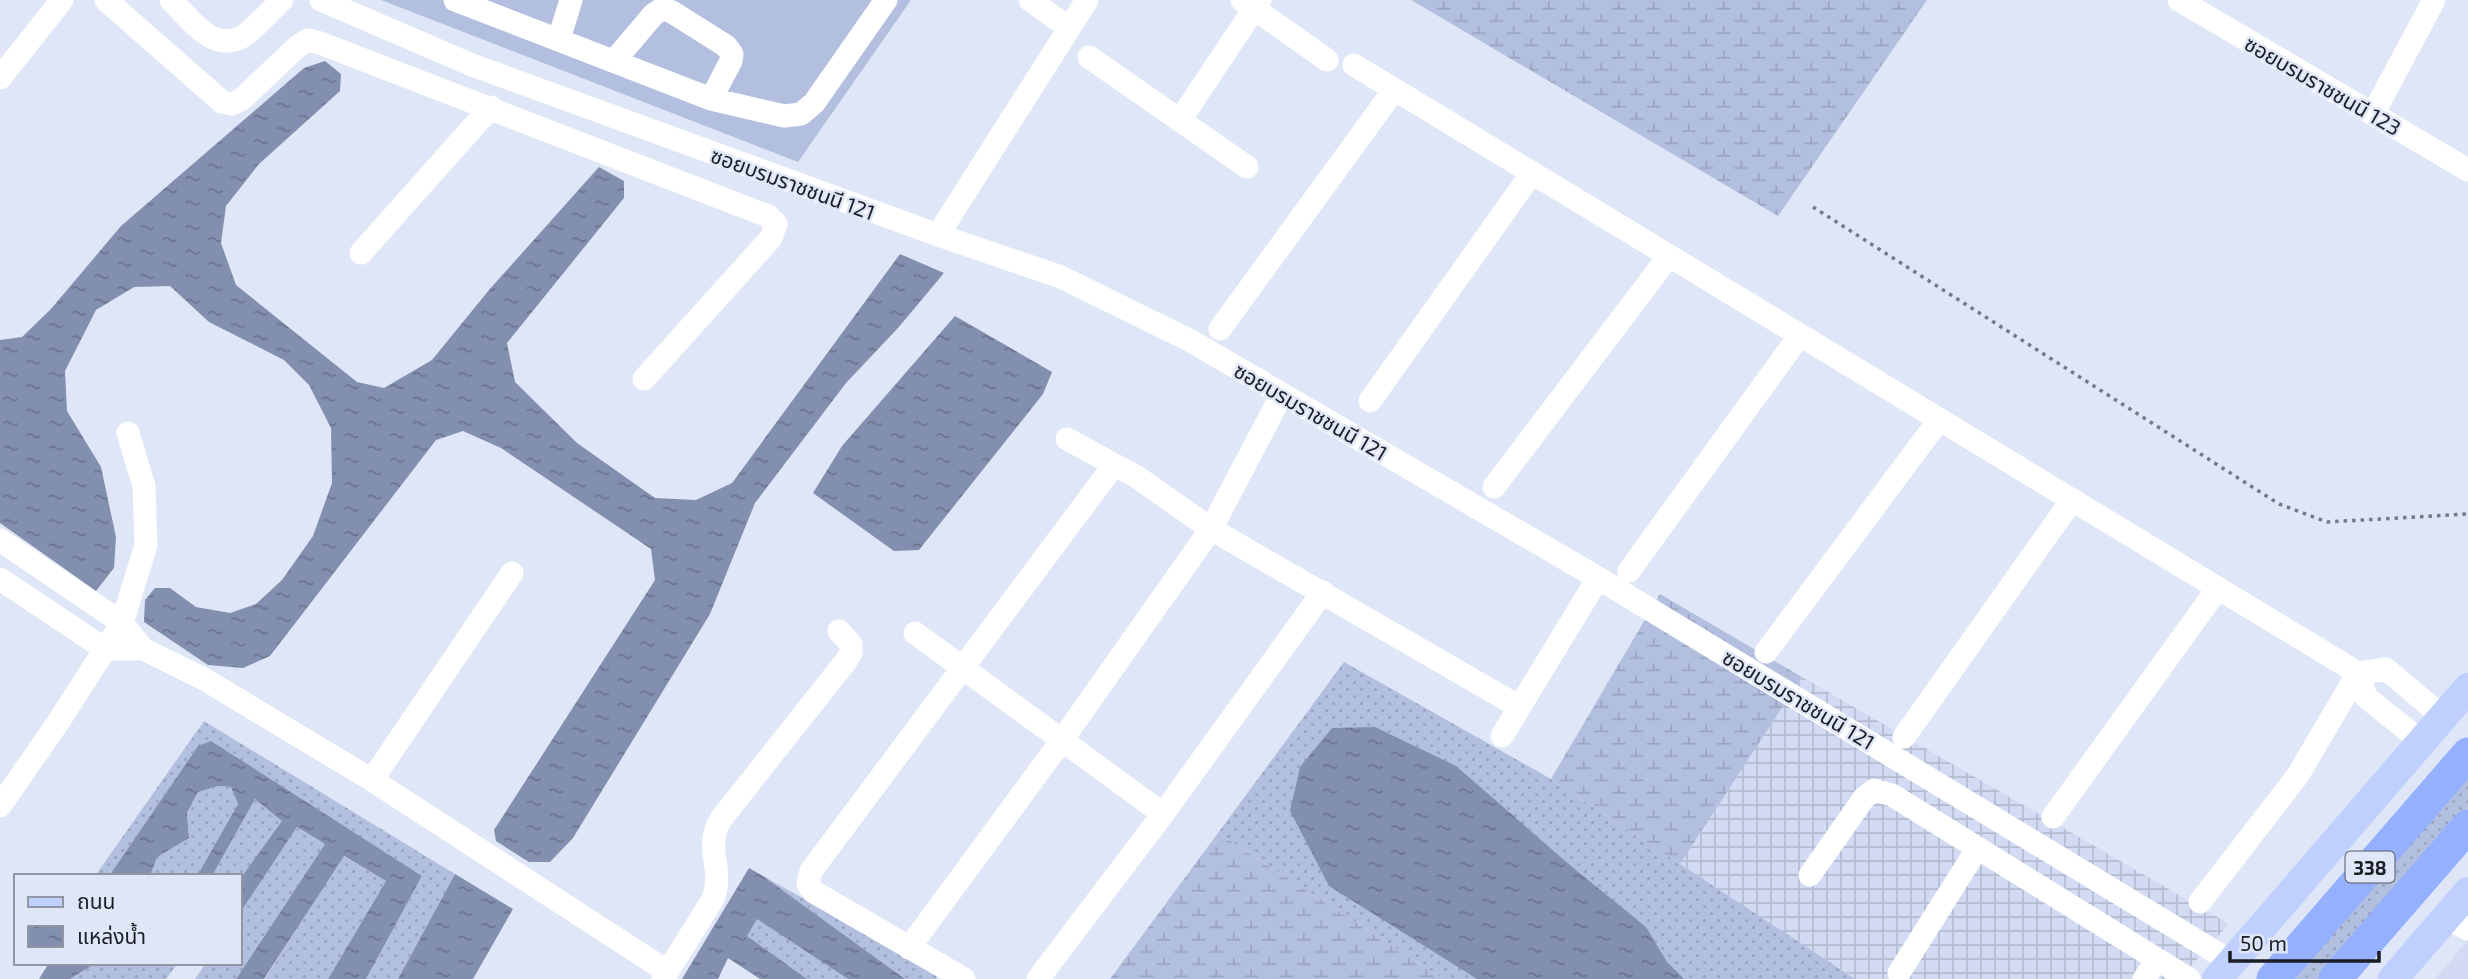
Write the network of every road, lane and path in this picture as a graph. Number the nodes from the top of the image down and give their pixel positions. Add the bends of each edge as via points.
1 (62, 0) edge
2 (106, 0) edge
3 (171, 0) edge
4 (282, 0) edge
5 (321, 0) edge
6 (455, 0) edge
7 (571, 0) edge
8 (886, 0) edge
9 (1030, 0) edge
10 (1087, 0) edge
11 (2179, 0) edge
12 (1252, 3) edge
13 (2426, 3) edge
14 (1069, 28) junction
15 (559, 39) junction
16 (1089, 57) dead end
17 (615, 60) junction
18 (1327, 60) dead end
19 (1354, 65) dead end
20 (0, 78) edge
21 (1394, 90) junction
22 (711, 99) junction
23 (491, 107) junction
24 (2373, 114) junction
25 (1180, 120) junction
26 (1247, 167) dead end
27 (2468, 170) edge
28 (1532, 173) junction
29 (1813, 207) dead end
30 (938, 235) junction
31 (361, 253) dead end
32 (1669, 256) junction
33 (1220, 329) dead end
34 (1800, 335) junction
35 (644, 379) dead end
36 (1282, 394) junction
37 (1370, 401) dead end
38 (1939, 420) junction
39 (128, 433) dead end
40 (1067, 439) dead end
41 (1114, 465) junction
42 (1494, 487) dead end
43 (2072, 500) junction
44 (2468, 514) edge
45 (1211, 529) junction
46 (0, 540) edge
47 (1629, 571) dead end
48 (512, 573) dead end
49 (1598, 578) junction
50 (0, 579) edge
51 (2218, 588) junction
52 (1323, 592) junction
53 (122, 623) junction
54 (839, 631) dead end
55 (915, 634) dead end
56 (105, 649) junction
57 (143, 649) junction
58 (1766, 652) dead end
59 (962, 670) junction
60 (2358, 673) junction
61 (2468, 688) edge
62 (1518, 706) junction
63 (2443, 717) junction
64 (1502, 736) dead end
65 (1904, 737) dead end
66 (1062, 740) junction
67 (2422, 742) junction
68 (2468, 754) edge
69 (372, 780) junction
70 (0, 806) edge
71 (1163, 814) junction
72 (2053, 817) dead end
73 (2468, 826) edge
74 (1977, 849) junction
75 (1810, 875) dead end
76 (2468, 892) edge
77 (2200, 902) dead end
78 (2457, 924) edge
79 (909, 948) junction
80 (2150, 969) edge
81 (2224, 970) edge
82 (1899, 973) dead end
83 (666, 975) edge
84 (964, 979) edge
85 (1038, 979) edge
86 (2189, 979) edge
87 (2273, 979) edge
88 (2335, 979) edge
89 (2393, 979) edge

1 - 20 street
2 - 23 street via 222,102 242,99 308,40
3 - 4 street via 204,33 221,41 241,38
5 - 30 street, ซอยบรมราชชนนี 121 via 472,65
6 - 15 street
7 - 15 street
8 - 22 street via 802,114 784,116
9 - 14 street
10 - 14 street
11 - 24 street, ซอยบรมราชชนนี 123
12 - 18 street
12 - 25 street
13 - 24 street
14 - 30 street
15 - 17 street
16 - 25 street
17 - 22 street
17 - 22 street via 663,8 732,54
19 - 21 street
21 - 28 street
21 - 33 street
23 - 31 street
23 - 35 street via 768,216 776,224 771,238
24 - 27 street, ซอยบรมราชชนนี 123
25 - 26 street
28 - 32 street
28 - 37 street
29 - 44 path via 2279,503 2327,522
30 - 36 street, ซอยบรมราชชนนี 121 via 1061,277 1191,341
32 - 34 street
32 - 42 street
34 - 38 street
34 - 47 street
36 - 45 street
36 - 49 street, ซอยบรมราชชนนี 121
38 - 43 street
38 - 58 street
39 - 53 street via 144,486 146,545
40 - 41 street
41 - 45 street
41 - 59 street
43 - 51 street
43 - 65 street
45 - 52 street
45 - 66 street
46 - 53 street
48 - 69 street
49 - 62 street
49 - 81 street, ซอยบรมราชชนนี 121
50 - 56 street
51 - 60 street
51 - 72 street
52 - 62 street
52 - 71 street
53 - 56 street
53 - 57 street
54 - 83 street via 851,645 846,661 713,832 718,886
55 - 59 street
56 - 57 street
56 - 70 street
57 - 69 street via 204,679
59 - 66 street
59 - 79 street via 811,871 808,884 814,892
60 - 63 street via 2386,669
60 - 67 street via 2365,697
60 - 77 street via 2298,775
61 - 63 main road, 338
62 - 64 street
63 - 67 main road, 338
66 - 71 street
66 - 79 street
67 - 81 main road, 338
68 - 87 highway, 338
69 - 83 street
71 - 85 street
73 - 88 highway, 338
74 - 75 street via 1892,795 1874,790
74 - 80 street
74 - 82 street
76 - 78 main road
78 - 89 main road
79 - 84 street
80 - 86 street

